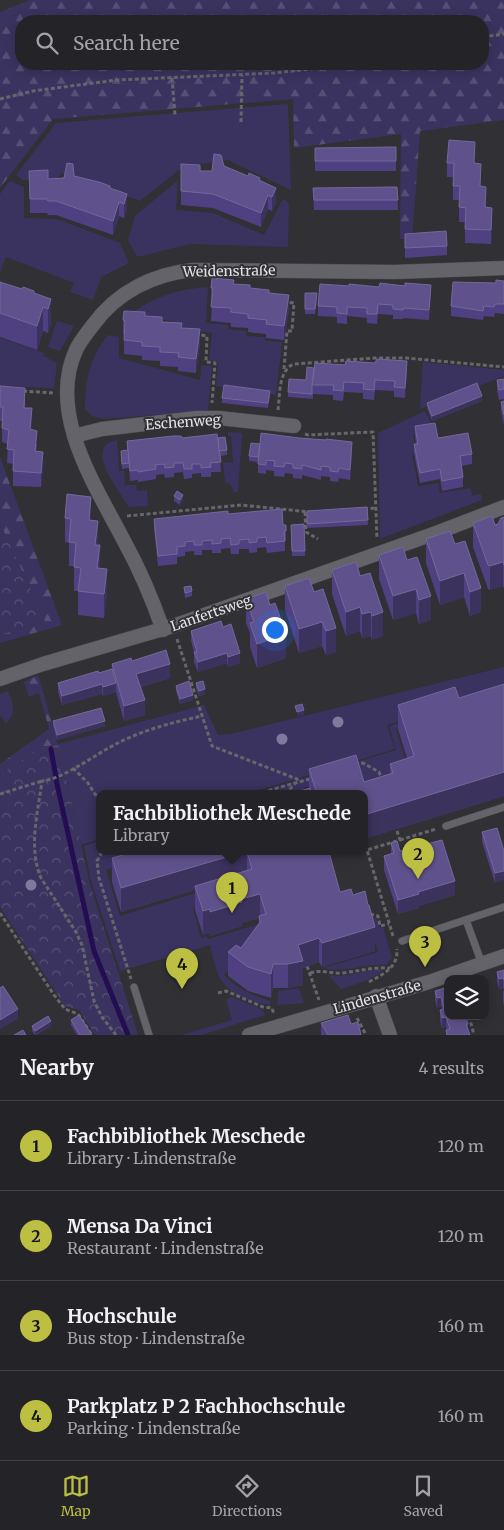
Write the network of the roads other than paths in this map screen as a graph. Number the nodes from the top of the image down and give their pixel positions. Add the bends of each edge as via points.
1 (504, 268) edge
2 (294, 426) road end
3 (74, 436) junction
4 (504, 507) edge
5 (168, 628) junction
6 (0, 679) edge
7 (504, 807) edge
8 (446, 826) road end
9 (504, 907) edge
10 (466, 920) junction
11 (402, 941) dead end
12 (504, 956) edge
13 (482, 964) junction
14 (134, 987) road end
15 (376, 996) junction
16 (149, 1035) edge
17 (250, 1035) edge
18 (390, 1035) edge

1 - 3 street, Weidenstraße via 394,272 207,269 159,276 110,305 76,350 68,393
2 - 3 street, Eschenweg via 197,418
3 - 5 street, Weidenstraße via 88,472
4 - 5 street, Lanfertsweg
5 - 6 street, Lanfertsweg
7 - 8 lane
9 - 10 lane
10 - 11 lane
10 - 13 lane
12 - 13 street, Lindenstraße
13 - 15 street, Lindenstraße
14 - 16 lane
15 - 17 street, Lindenstraße
15 - 18 street

